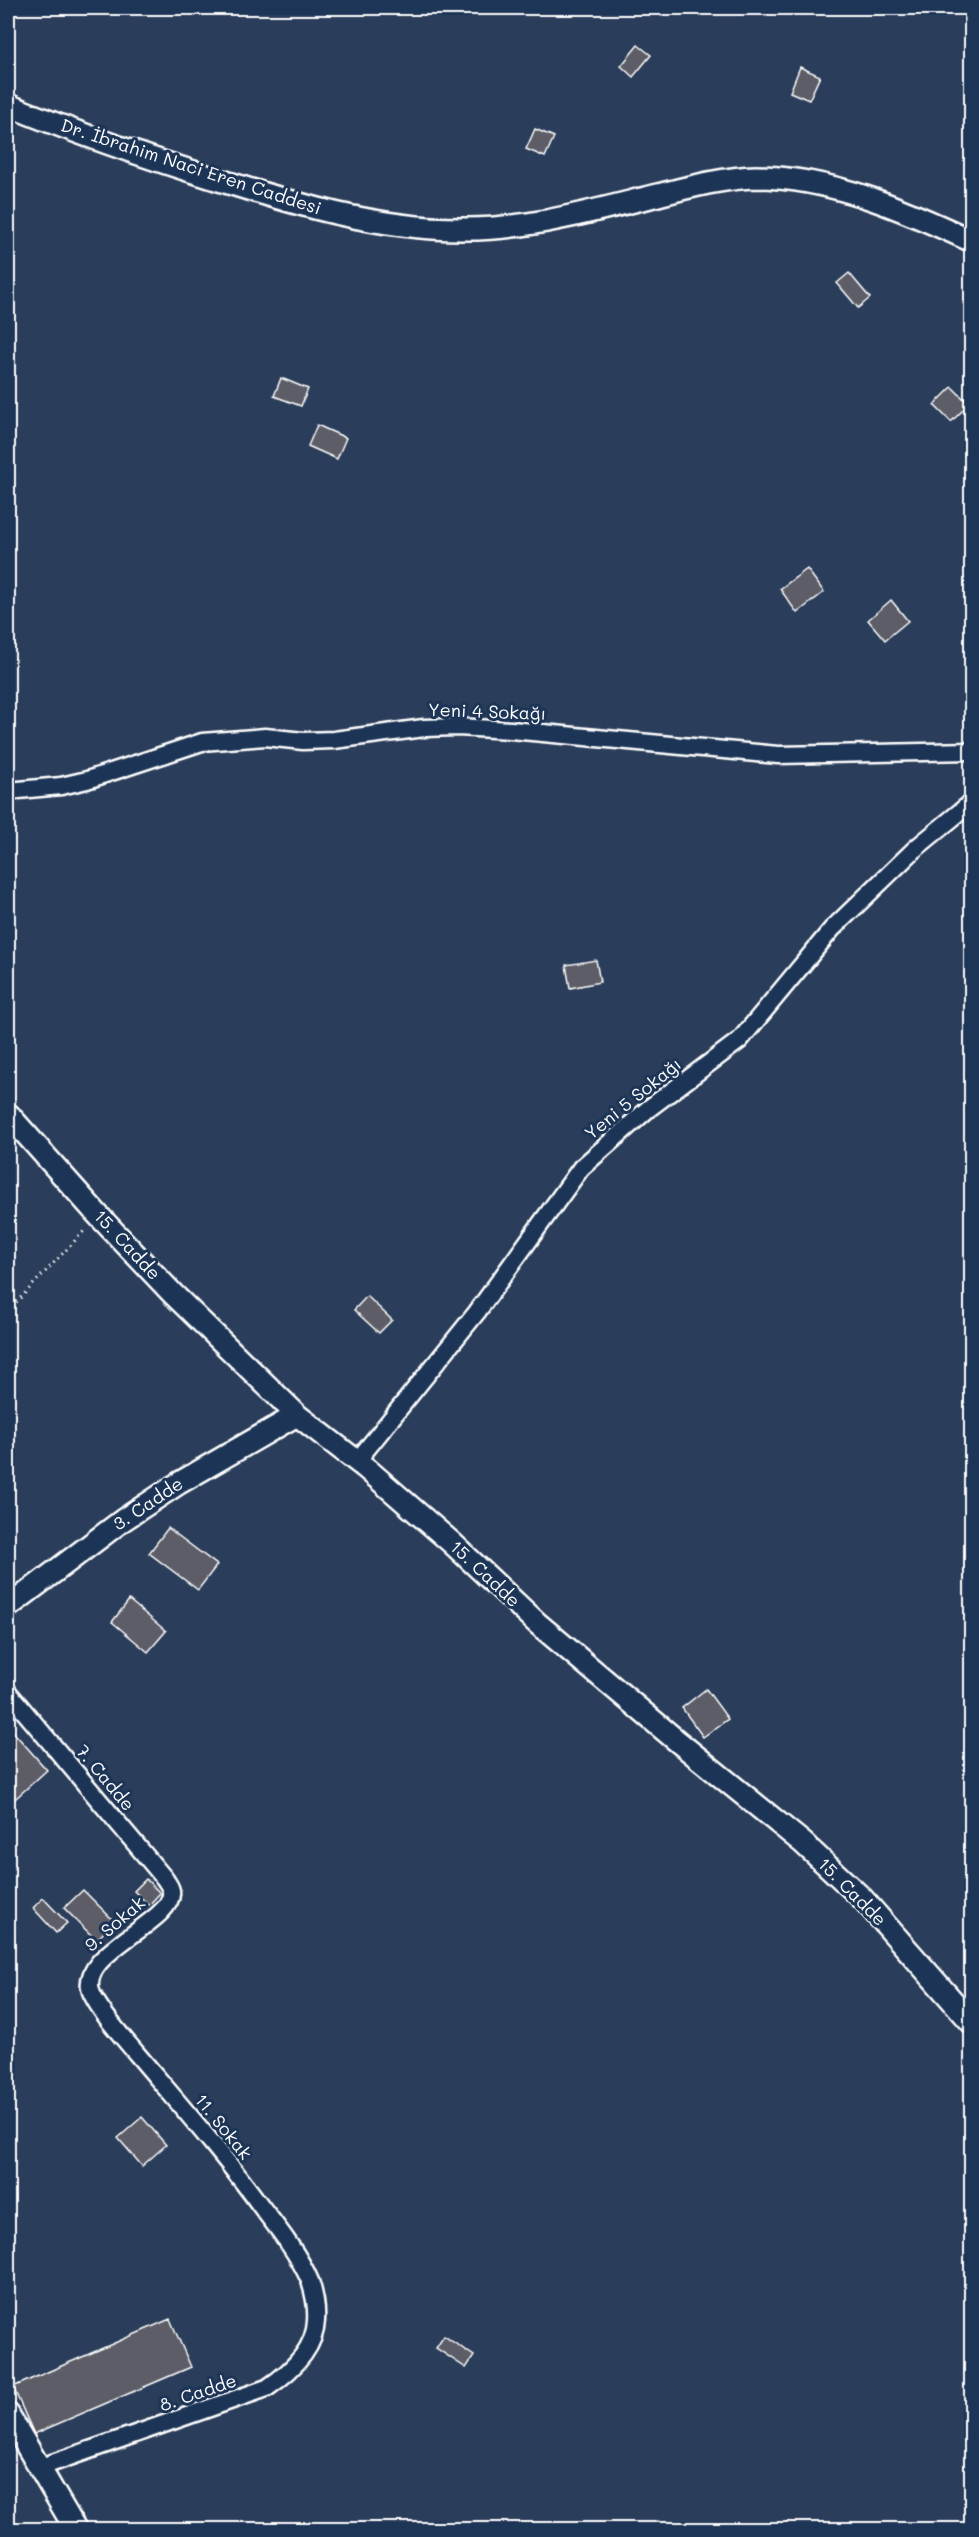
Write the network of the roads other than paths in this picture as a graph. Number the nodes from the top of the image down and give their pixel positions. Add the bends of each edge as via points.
1 (8, 105) edge
2 (972, 241) edge
3 (972, 751) edge
4 (8, 791) edge
5 (972, 802) edge
6 (8, 1114) edge
7 (297, 1415) junction
8 (357, 1461) junction
9 (8, 1607) edge
10 (8, 1692) edge
11 (171, 1890) joint
12 (90, 1989) joint
13 (972, 2023) edge
14 (315, 2299) joint
15 (8, 2414) edge
16 (38, 2468) junction
17 (76, 2529) edge

1 - 2 street, Dr. İbrahim Naci Eren Caddesi via 141,155 288,202 412,227 478,229 534,224 697,186 754,177 790,178 829,186
3 - 4 street, Yeni 4 Sokağı via 778,755 533,732 424,728 334,740 265,737 202,742 87,780
5 - 8 street, Yeni 5 Sokağı via 915,848 832,929 740,1040 648,1109 581,1168 448,1349
6 - 7 street, 15. Cadde via 181,1302
7 - 8 street, 15. Cadde
7 - 9 street, 3. Cadde via 188,1477 123,1520
8 - 13 street, 15. Cadde via 546,1630 802,1843 863,1899
10 - 11 street, 7. Cadde
11 - 12 street, 9. Sokak via 170,1899 157,1914 94,1969
12 - 14 street, 11. Sokak via 114,2026 282,2234 300,2261
14 - 16 street, 8. Cadde via 312,2341 283,2377 267,2388
15 - 16 street
16 - 17 street

